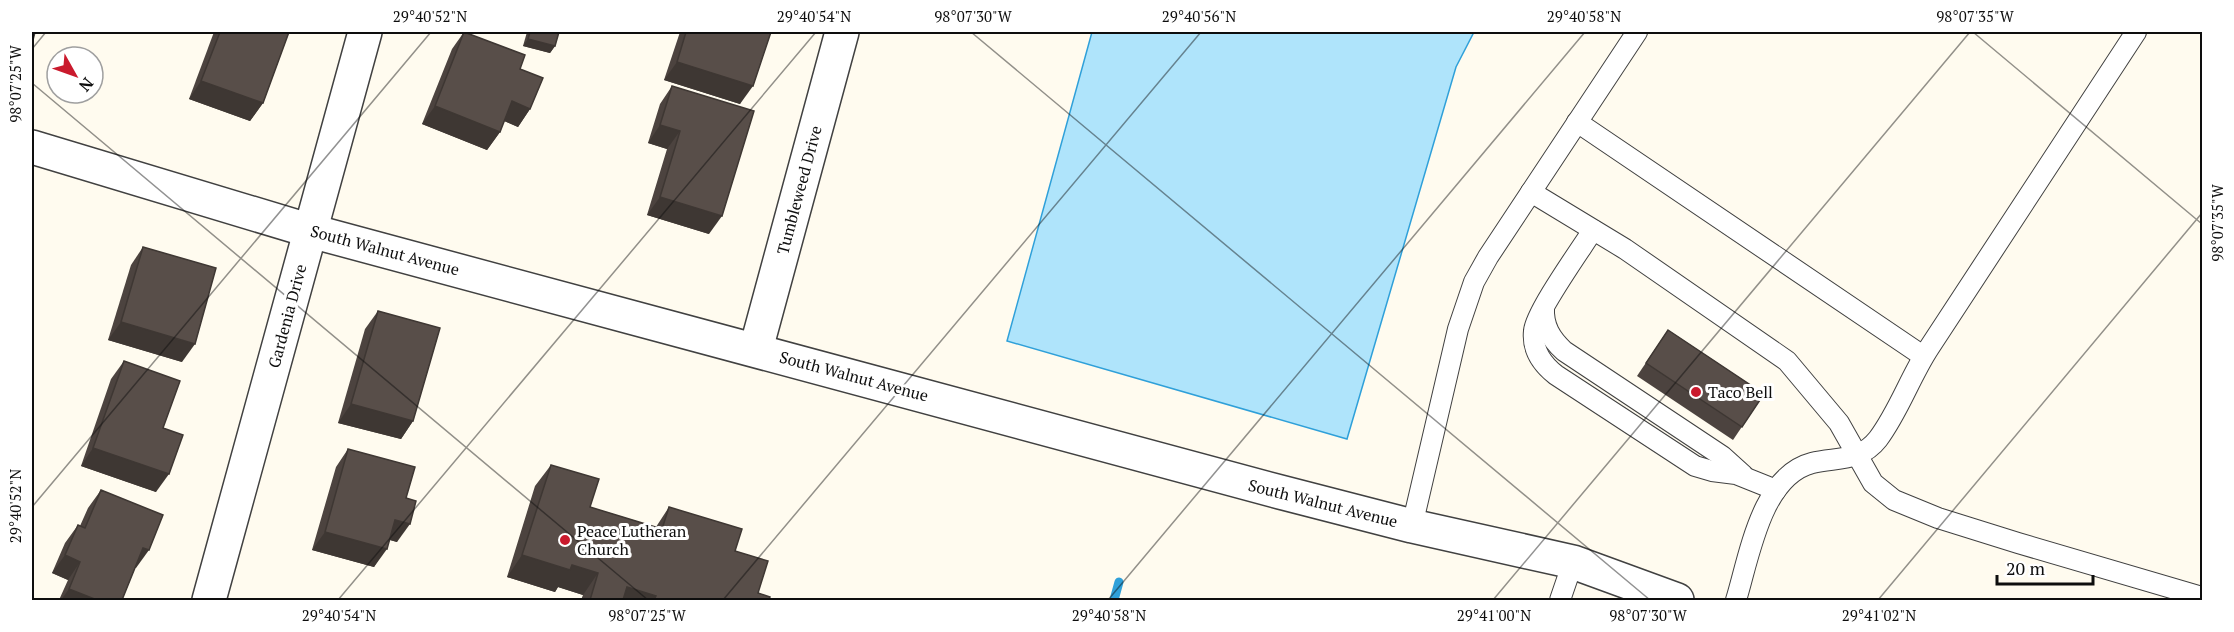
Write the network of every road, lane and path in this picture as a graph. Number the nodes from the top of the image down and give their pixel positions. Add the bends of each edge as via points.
1 (365, 32) edge
2 (842, 32) edge
3 (1637, 32) edge
4 (2136, 32) edge
5 (1577, 122) junction
6 (32, 147) edge
7 (1531, 192) junction
8 (1593, 230) junction
9 (311, 231) junction
10 (756, 349) junction
11 (1923, 356) junction
12 (1857, 456) junction
13 (1776, 490) junction
14 (1412, 526) junction
15 (1573, 562) junction
16 (2202, 597) edge
17 (209, 600) edge
18 (1560, 600) edge
19 (1676, 600) edge
20 (1736, 600) edge

1 - 9 street, Gardenia Drive
2 - 10 street, Tumbleweed Drive
3 - 5 lane
4 - 11 lane
5 - 7 lane
5 - 11 lane
6 - 9 street, South Walnut Avenue
7 - 8 lane
7 - 14 lane via 1488,257 1465,306
8 - 12 lane via 1787,361 1839,423
8 - 13 lane via 1544,308 1548,332 1564,351 1722,456 1747,478
9 - 10 street, South Walnut Avenue
9 - 17 street, Gardenia Drive
10 - 14 street, South Walnut Avenue
11 - 12 lane via 1884,430
12 - 13 lane via 1806,466
12 - 16 lane via 1873,483 1894,500 1927,514
13 - 20 lane via 1761,518
14 - 15 street, South Walnut Avenue
15 - 18 lane
15 - 19 street, South Walnut Avenue

